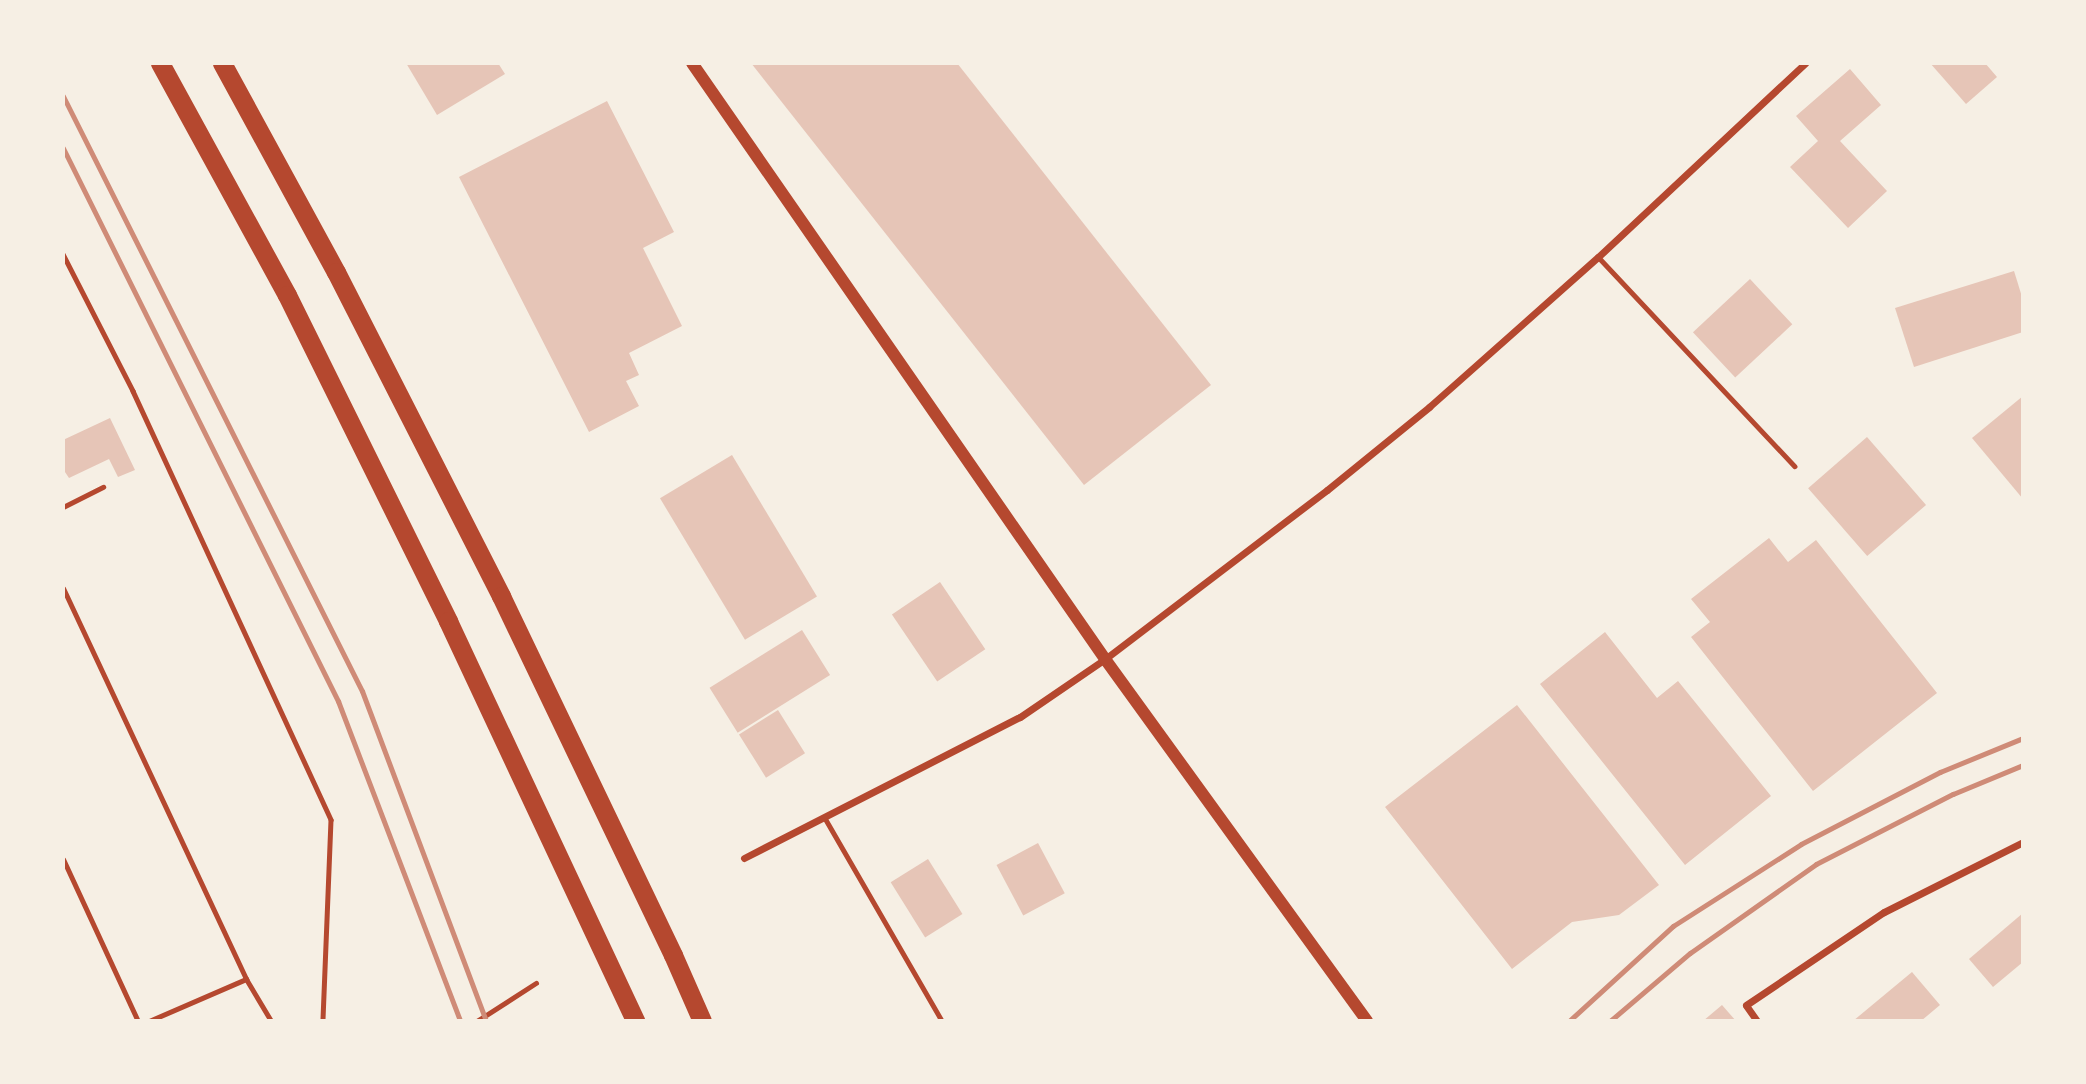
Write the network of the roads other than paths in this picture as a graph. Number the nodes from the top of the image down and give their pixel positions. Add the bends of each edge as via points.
1 (160, 63) edge
2 (222, 63) edge
3 (692, 63) edge
4 (1805, 63) edge
5 (1598, 257) junction
6 (1794, 466) dead end
7 (103, 487) dead end
8 (63, 507) edge
9 (63, 588) edge
10 (1105, 659) junction
11 (824, 817) junction
12 (2023, 842) edge
13 (744, 858) dead end
14 (63, 859) edge
15 (246, 979) junction
16 (138, 1021) edge
17 (149, 1021) edge
18 (271, 1021) edge
19 (635, 1021) edge
20 (702, 1021) edge
21 (942, 1021) edge
22 (1367, 1021) edge
23 (1757, 1021) edge

1 - 19 highway via 293,308 448,621
2 - 20 highway via 336,272 502,596
3 - 10 street
4 - 5 street
5 - 6 lane
5 - 10 street via 1327,490
7 - 8 lane
9 - 15 lane
10 - 11 street via 1020,717
10 - 22 street
11 - 13 street
11 - 21 lane
12 - 23 street via 1884,912 1746,1005
14 - 16 lane
15 - 17 lane
15 - 18 lane

